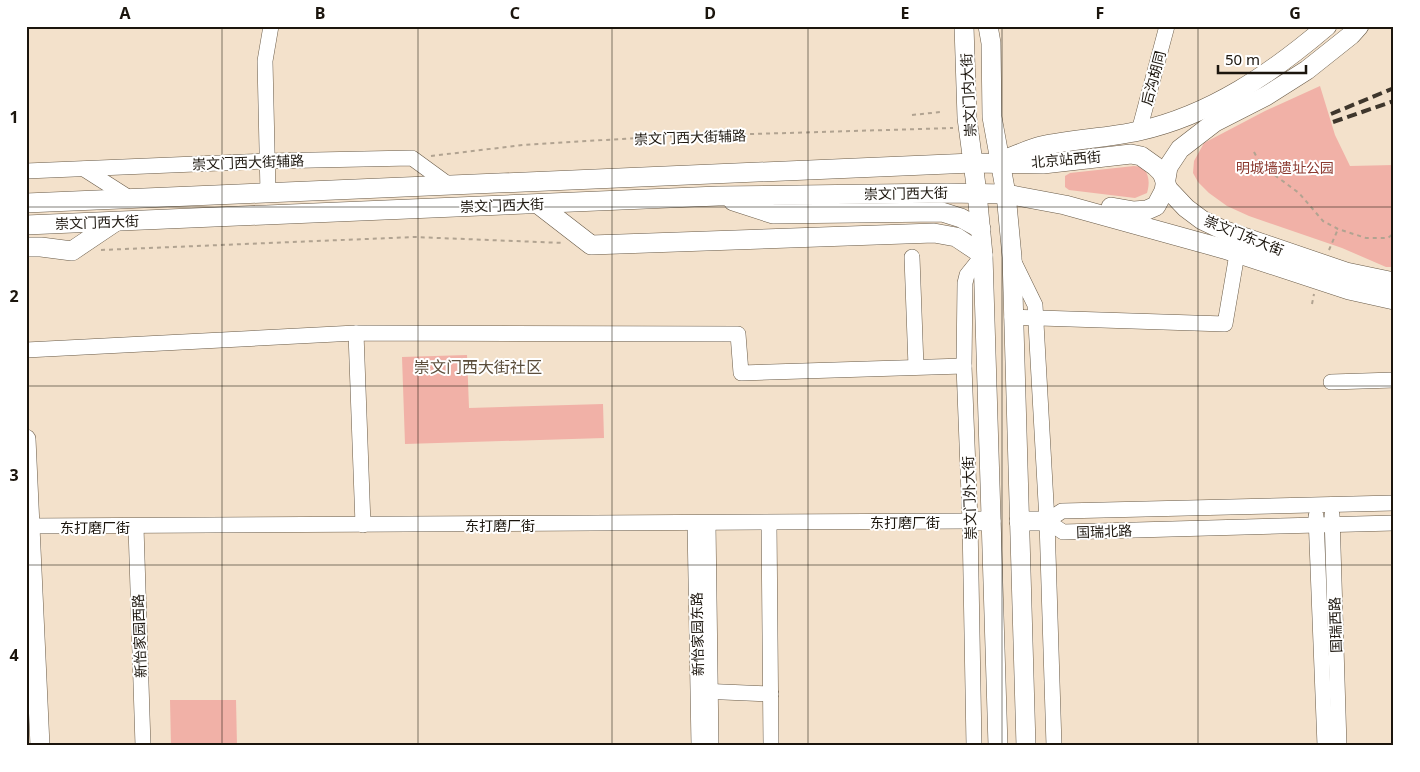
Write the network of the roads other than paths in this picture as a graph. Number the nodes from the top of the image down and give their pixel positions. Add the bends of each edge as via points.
1 (270, 26) edge
2 (964, 26) edge
3 (988, 26) edge
4 (1167, 26) edge
5 (1327, 26) edge
6 (1370, 26) edge
7 (1355, 30) edge
8 (1139, 130) junction
9 (267, 160) junction
10 (999, 162) junction
11 (973, 163) junction
12 (84, 169) junction
13 (26, 171) edge
14 (1165, 182) junction
15 (448, 185) junction
16 (268, 193) junction
17 (977, 193) junction
18 (1006, 194) junction
19 (718, 196) junction
20 (131, 199) junction
21 (26, 204) edge
22 (538, 204) junction
23 (1065, 205) junction
24 (116, 222) junction
25 (26, 225) edge
26 (981, 229) junction
27 (26, 247) edge
28 (1237, 254) junction
29 (982, 256) junction
30 (912, 257) dead end
31 (1012, 257) junction
32 (1394, 282) edge
33 (1394, 300) edge
34 (1012, 317) junction
35 (1036, 317) junction
36 (356, 333) junction
37 (26, 350) edge
38 (964, 366) junction
39 (916, 367) junction
40 (1394, 380) edge
41 (1331, 382) dead end
42 (26, 439) edge
43 (1394, 503) edge
44 (1315, 505) junction
45 (1331, 505) junction
46 (970, 521) junction
47 (991, 521) junction
48 (1019, 521) junction
49 (1047, 521) junction
50 (1394, 522) edge
51 (702, 523) junction
52 (769, 523) junction
53 (1316, 524) junction
54 (1332, 524) junction
55 (362, 526) junction
56 (28, 527) edge
57 (136, 527) junction
58 (704, 691) junction
59 (771, 694) junction
60 (40, 746) edge
61 (143, 746) edge
62 (699, 746) edge
63 (710, 746) edge
64 (771, 746) edge
65 (974, 746) edge
66 (998, 746) edge
67 (1026, 746) edge
68 (1054, 746) edge
69 (1325, 746) edge
70 (1339, 746) edge

1 - 9 street via 265,62
2 - 11 main road, 崇文门内大街 via 968,126
3 - 10 main road, 崇文门内大街 via 992,117
4 - 8 street, 后沟胡同
5 - 8 main road, 北京站西街 via 1256,81 1182,118
6 - 7 street
7 - 14 main road via 1307,70 1215,122 1180,149 1168,167
8 - 10 main road, 北京站西街 via 1040,146
9 - 12 street, 崇文门西大街辅路
9 - 15 street, 崇文门西大街辅路 via 412,158
9 - 16 street
10 - 11 main road, 崇文门西大街
10 - 14 main road, 北京站西街 via 1036,164 1131,154 1141,156 1155,166
10 - 18 main road
11 - 15 main road, 崇文门西大街
11 - 17 main road, 崇文门外大街
12 - 13 street, 崇文门西大街辅路
12 - 20 street
14 - 23 main road, 崇文门东大街 via 1156,206 1147,210
14 - 32 main road, 崇文门东大街 via 1186,208 1223,230 1346,272
15 - 16 main road, 崇文门西大街
16 - 20 main road, 崇文门西大街
17 - 18 main road, 崇文门西大街
17 - 19 main road, 崇文门西大街
17 - 26 main road, 崇文门外大街
18 - 23 main road, 崇文门东大街
18 - 31 main road
19 - 22 main road, 崇文门西大街
19 - 26 main road via 773,214 942,212
20 - 21 main road, 崇文门西大街
22 - 24 main road, 崇文门西大街
22 - 29 main road via 591,245 934,233 956,237
23 - 28 main road, 崇文门东大街
24 - 25 main road, 崇文门西大街
24 - 27 main road via 72,251
26 - 29 main road, 崇文门外大街
28 - 33 main road, 崇文门东大街 via 1349,290
28 - 35 street via 1225,324
29 - 38 street, 崇文门外大街 via 965,282
29 - 47 main road, 崇文门外大街
30 - 39 street
31 - 34 main road
31 - 35 street via 1032,298
34 - 35 street
34 - 48 main road
35 - 49 street
36 - 37 street
36 - 39 street via 738,334 741,373
36 - 55 street
38 - 39 street
38 - 46 street, 崇文门外大街
40 - 41 street
42 - 56 main road
43 - 45 street, 国瑞北路
44 - 45 street, 国瑞北路
44 - 49 street, 国瑞北路 via 1062,511
44 - 53 street, 国瑞西路
45 - 54 street, 国瑞西路
46 - 47 main road
46 - 52 street, 东打磨厂街
46 - 65 street, 崇文门外大街
47 - 66 main road, 崇文门外大街
48 - 49 main road
48 - 67 main road
49 - 53 street, 国瑞北路 via 1063,532
49 - 68 street
50 - 54 street, 国瑞北路
51 - 52 street, 东打磨厂街
51 - 55 street, 东打磨厂街
51 - 58 street, 新怡家园东路
52 - 59 street
53 - 54 street, 国瑞北路
53 - 69 street, 国瑞西路
54 - 70 street, 国瑞西路
55 - 57 street, 东打磨厂街
56 - 57 street, 东打磨厂街
56 - 60 main road
57 - 61 street, 新怡家园西路
58 - 59 street
58 - 62 street, 新怡家园东路
58 - 63 street, 新怡家园东路
59 - 64 street

